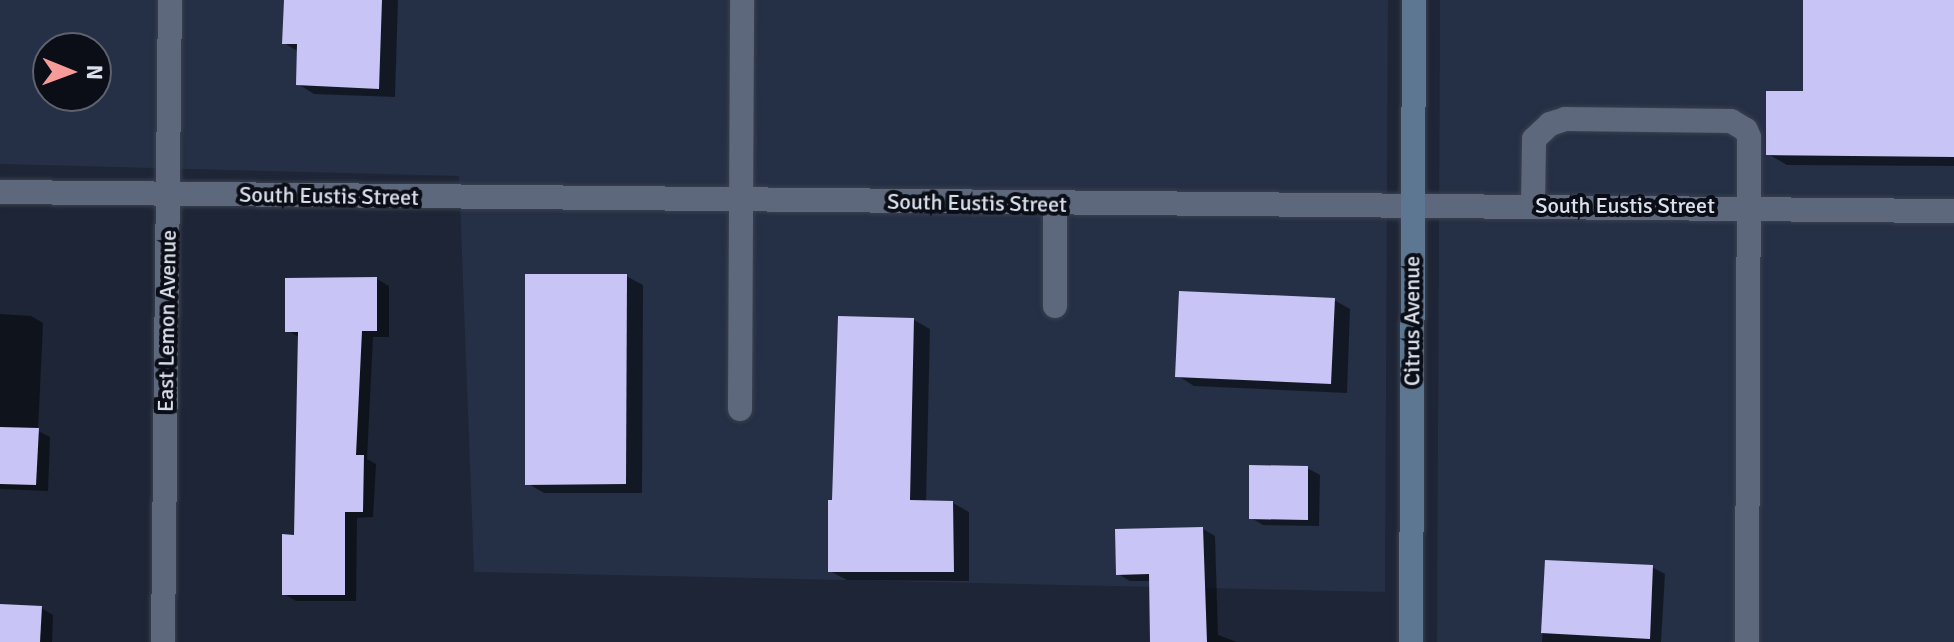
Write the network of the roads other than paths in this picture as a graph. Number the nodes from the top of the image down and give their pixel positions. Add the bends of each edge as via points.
1 (170, 0) edge
2 (742, 0) edge
3 (1414, 0) edge
4 (0, 192) edge
5 (169, 195) junction
6 (741, 201) junction
7 (1055, 204) junction
8 (1533, 206) junction
9 (1413, 207) junction
10 (1747, 207) junction
11 (1954, 211) edge
12 (1055, 306) dead end
13 (740, 409) dead end
14 (163, 642) edge
15 (1411, 642) edge
16 (1747, 642) edge

1 - 5 street, East Lemon Avenue
2 - 6 street
3 - 9 street, Citrus Avenue
4 - 5 street, South Eustis Street
5 - 6 street, South Eustis Street
5 - 14 street, East Lemon Avenue
6 - 7 street, South Eustis Street
6 - 13 street
7 - 9 street, South Eustis Street
7 - 12 street
8 - 9 street, South Eustis Street
8 - 10 street, South Eustis Street
8 - 10 street via 1534,139 1540,130 1565,119 1741,124 1749,137
9 - 15 street, Citrus Avenue
10 - 11 street, South Eustis Street
10 - 16 street

